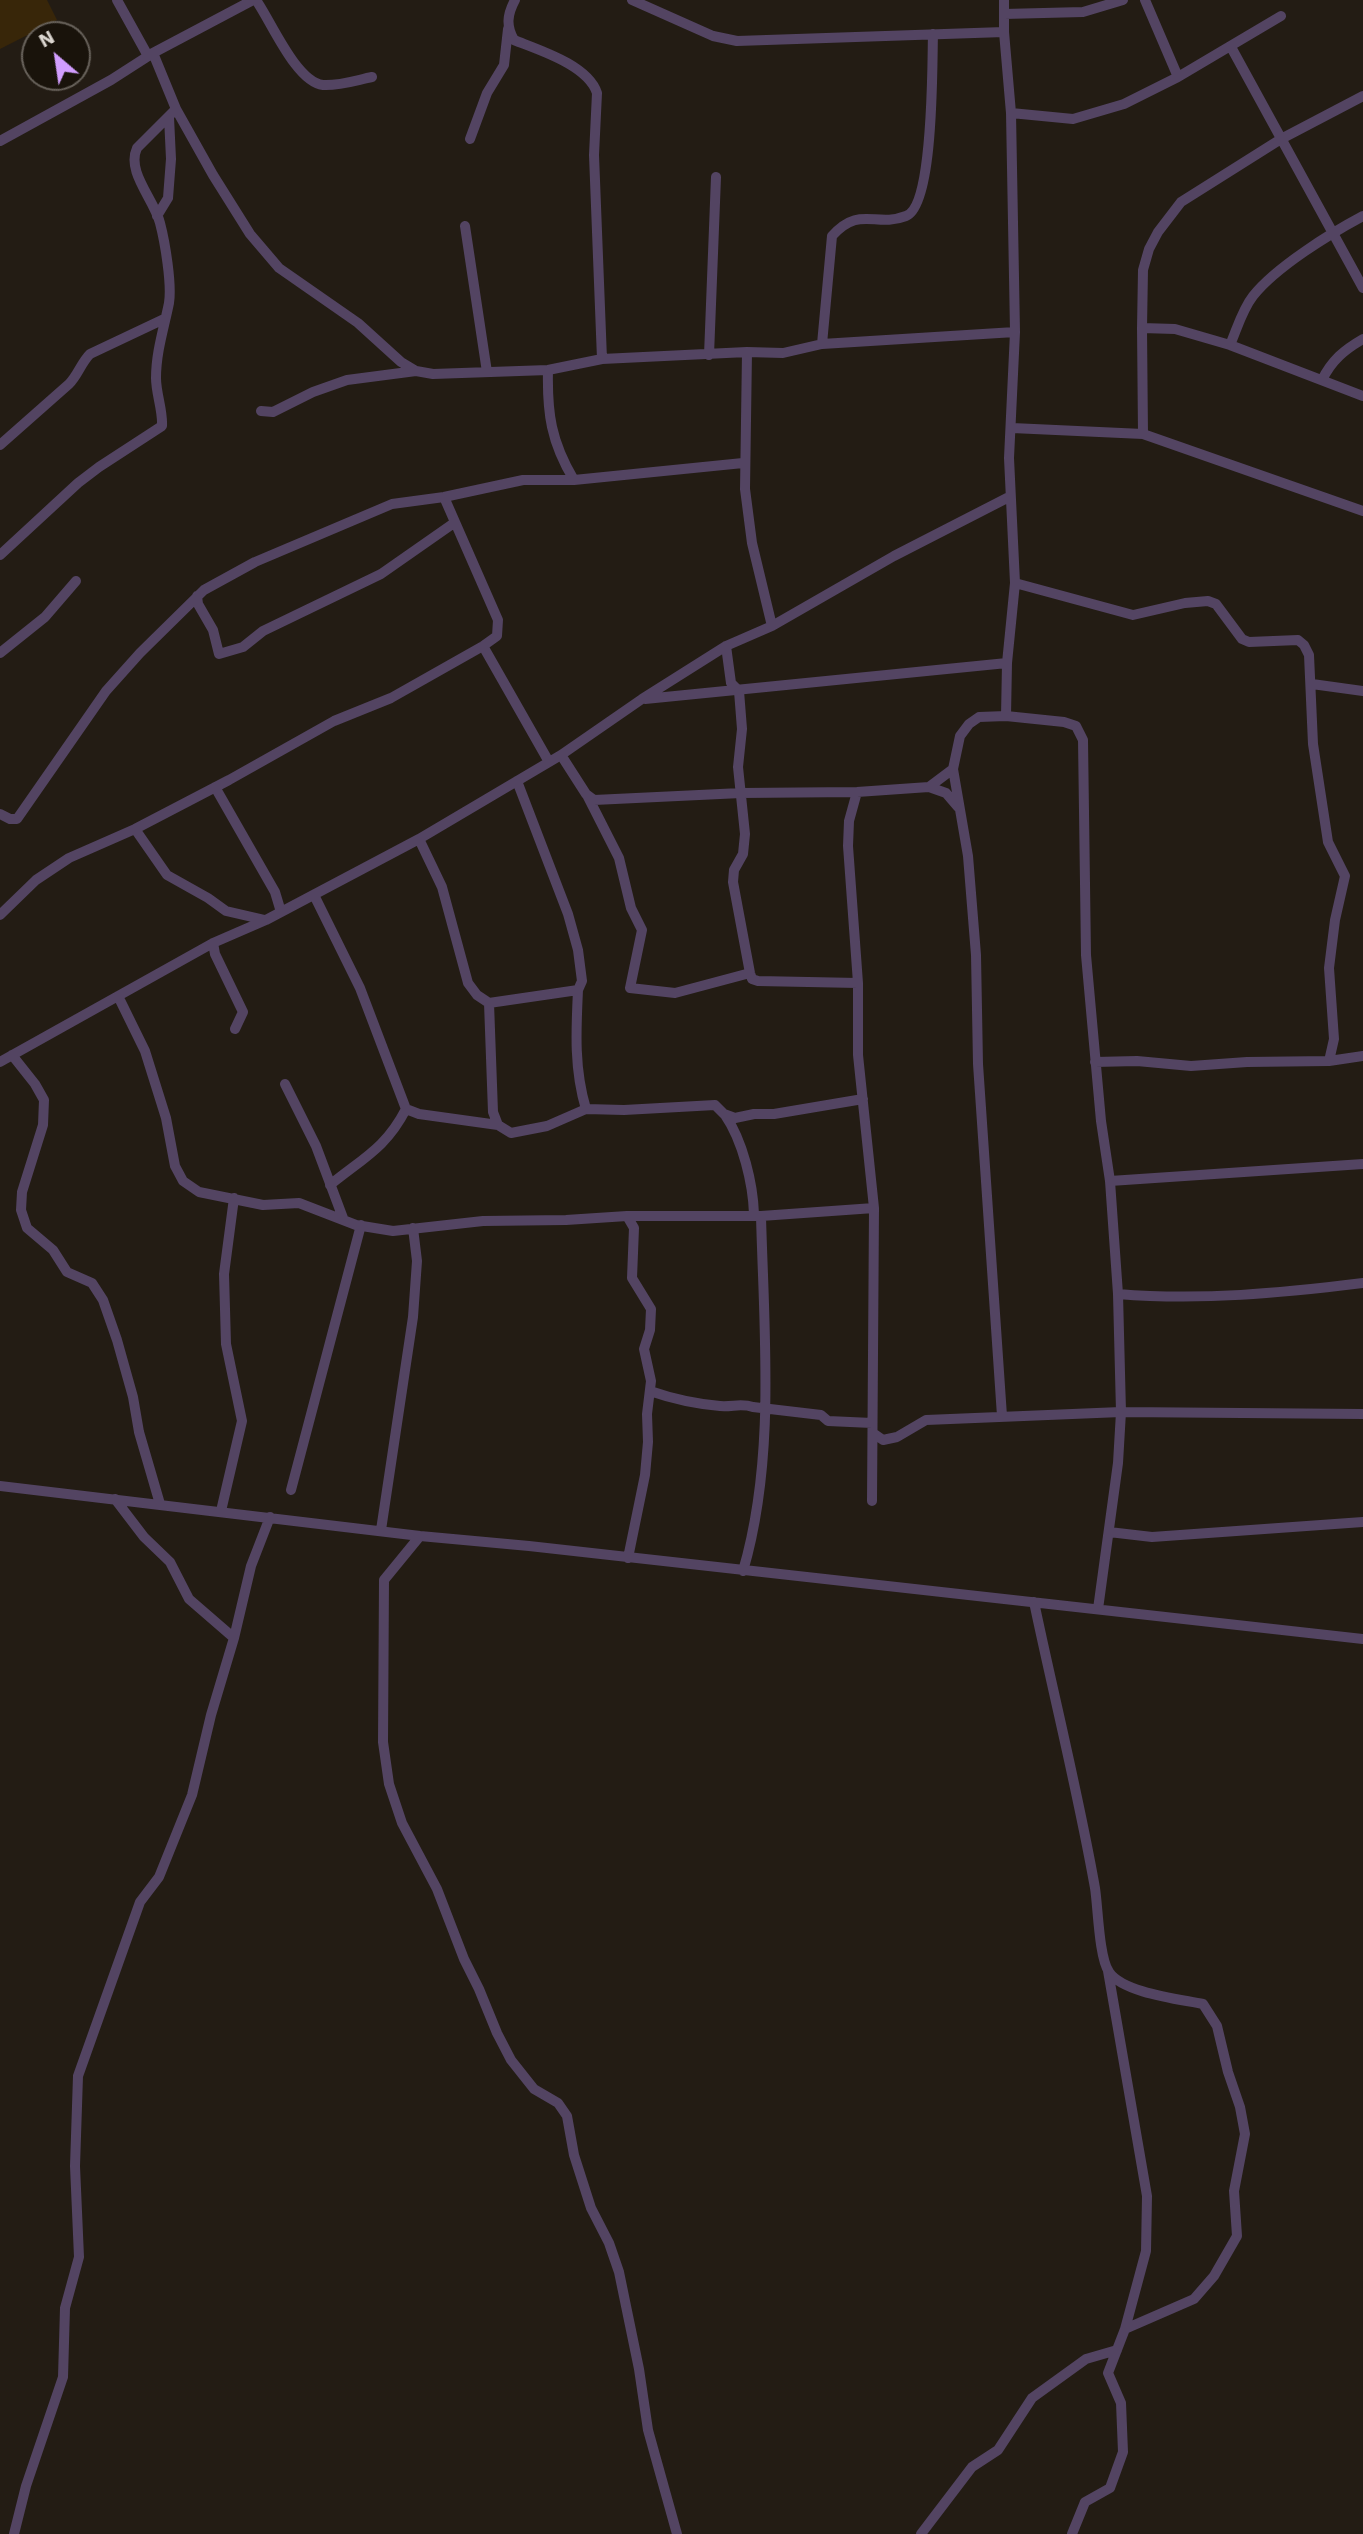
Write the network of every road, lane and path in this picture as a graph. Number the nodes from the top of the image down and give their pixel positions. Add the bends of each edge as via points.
1 (117, 0) edge
2 (515, 0) edge
3 (632, 0) edge
4 (1004, 0) edge
5 (1123, 0) edge
6 (1145, 0) edge
7 (249, 1) edge
8 (1004, 14) junction
9 (1281, 16) dead end
10 (508, 29) junction
11 (1004, 32) junction
12 (933, 34) junction
13 (1231, 47) junction
14 (151, 54) junction
15 (372, 77) dead end
16 (1178, 77) junction
17 (1363, 96) edge
18 (172, 113) junction
19 (1012, 114) junction
20 (470, 139) dead end
21 (1281, 139) junction
22 (0, 141) edge
23 (716, 177) dead end
24 (157, 216) junction
25 (1363, 216) edge
26 (465, 226) dead end
27 (1332, 233) junction
28 (1363, 288) edge
29 (164, 319) junction
30 (1142, 328) junction
31 (1015, 332) junction
32 (1363, 339) edge
33 (822, 344) junction
34 (1230, 345) junction
35 (747, 352) junction
36 (709, 355) junction
37 (602, 359) junction
38 (548, 370) junction
39 (416, 371) junction
40 (487, 372) junction
41 (1322, 380) junction
42 (1363, 396) edge
43 (261, 411) dead end
44 (1012, 428) junction
45 (1143, 434) junction
46 (0, 445) edge
47 (743, 463) junction
48 (574, 480) junction
49 (444, 497) junction
50 (1009, 497) junction
51 (1363, 511) edge
52 (454, 523) junction
53 (0, 555) edge
54 (75, 581) dead end
55 (1015, 583) junction
56 (198, 596) junction
57 (772, 626) junction
58 (483, 646) junction
59 (726, 646) junction
60 (0, 653) edge
61 (1007, 663) junction
62 (1312, 684) junction
63 (739, 691) junction
64 (1363, 691) edge
65 (642, 699) junction
66 (1006, 716) junction
67 (561, 755) junction
68 (549, 762) junction
69 (953, 769) junction
70 (517, 781) junction
71 (215, 788) junction
72 (929, 788) junction
73 (857, 792) junction
74 (741, 793) junction
75 (586, 794) junction
76 (959, 807) junction
77 (0, 814) edge
78 (135, 829) junction
79 (419, 839) junction
80 (314, 895) junction
81 (281, 912) junction
82 (0, 915) edge
83 (266, 920) junction
84 (213, 943) junction
85 (750, 973) junction
86 (858, 983) junction
87 (578, 990) junction
88 (118, 996) junction
89 (489, 1003) junction
90 (236, 1029) dead end
91 (12, 1055) junction
92 (1363, 1056) edge
93 (1329, 1061) junction
94 (0, 1062) edge
95 (1095, 1062) junction
96 (285, 1084) dead end
97 (863, 1099) junction
98 (406, 1109) junction
99 (586, 1109) junction
100 (724, 1114) junction
101 (498, 1125) junction
102 (1363, 1164) edge
103 (1110, 1181) junction
104 (330, 1185) junction
105 (234, 1198) junction
106 (874, 1208) junction
107 (757, 1215) junction
108 (627, 1216) junction
109 (343, 1218) junction
110 (361, 1226) junction
111 (413, 1228) junction
112 (1363, 1283) edge
113 (1118, 1294) junction
114 (650, 1391) junction
115 (764, 1408) junction
116 (1121, 1412) junction
117 (1363, 1413) edge
118 (1002, 1416) junction
119 (872, 1428) junction
120 (0, 1486) edge
121 (291, 1490) dead end
122 (114, 1499) junction
123 (872, 1501) dead end
124 (160, 1504) junction
125 (221, 1511) junction
126 (270, 1517) junction
127 (1363, 1522) edge
128 (381, 1530) junction
129 (1109, 1532) junction
130 (420, 1536) junction
131 (628, 1558) junction
132 (743, 1571) junction
133 (1034, 1602) junction
134 (1098, 1609) junction
135 (234, 1638) junction
136 (1363, 1639) edge
137 (1108, 1971) junction
138 (1125, 2329) junction
139 (1117, 2350) junction
140 (14, 2534) edge
141 (677, 2534) edge
142 (921, 2534) edge
143 (1072, 2534) edge

1 - 14 street
2 - 10 street
3 - 12 street via 722,39
4 - 8 street
5 - 8 street via 1083,12
6 - 16 street
7 - 14 street
7 - 15 street via 269,18 288,54 307,77 330,85
8 - 11 street
9 - 13 street
10 - 20 street via 504,65 487,93
10 - 37 street via 514,40 559,57 594,85 597,93 594,155
11 - 12 street
11 - 19 street
12 - 33 street via 927,174 918,204 913,214 900,219 857,219 832,236
13 - 16 street
13 - 21 street
14 - 18 street
14 - 22 street
16 - 19 street via 1124,104 1073,118
17 - 21 street
18 - 24 street via 169,198
18 - 24 street via 134,155
18 - 39 street via 250,234 279,268 358,323
19 - 31 street
21 - 27 street
21 - 30 street via 1181,202 1158,232 1143,270
23 - 36 street
24 - 29 street via 170,280
25 - 27 street
26 - 40 street
27 - 28 street
27 - 34 street via 1253,296
29 - 46 street via 90,354 76,377
29 - 53 street via 156,378 162,426 78,483
30 - 34 street via 1175,329
30 - 45 street
31 - 33 street
31 - 44 street
32 - 41 street via 1338,355
33 - 35 street via 783,353
34 - 41 street
35 - 36 street
35 - 47 street
36 - 37 street
37 - 38 street
38 - 40 street
38 - 48 street via 552,432
39 - 40 street
39 - 43 street via 346,380 272,412
41 - 42 street
44 - 45 street
44 - 50 street
45 - 51 street
47 - 48 street
47 - 57 street via 752,543
48 - 49 street via 523,480
49 - 52 street
49 - 56 street via 392,505 255,562
50 - 55 street
50 - 57 street
52 - 56 street via 381,574 263,631 243,647 219,653
52 - 58 street via 498,620 497,636
54 - 60 street via 45,617
55 - 61 street
55 - 62 street via 1133,615 1208,601 1216,604 1242,639 1302,642 1309,655
56 - 77 street via 106,691 17,819
57 - 59 street
58 - 68 street
58 - 71 street
59 - 63 street via 731,683
59 - 65 street
61 - 63 street
61 - 66 street
62 - 64 street
62 - 93 street via 1312,744 1328,842 1345,876 1329,968 1334,1039
63 - 65 street
63 - 74 street
65 - 67 street
66 - 69 street via 979,717 969,724 960,736
66 - 95 street via 1064,722 1076,726 1083,740 1086,955
67 - 68 street
67 - 75 street
68 - 70 street
69 - 72 street
69 - 76 street
70 - 79 street
70 - 87 street via 568,914 578,950 582,981
71 - 78 street
71 - 81 street via 275,892
72 - 73 street
72 - 76 street via 946,793
73 - 74 street
73 - 86 street via 848,846
74 - 75 street via 608,801
74 - 85 street via 745,834 733,882
75 - 85 street via 619,858 631,908 642,930 631,988 675,993
76 - 118 street via 976,955 980,1089
78 - 82 street via 69,858 36,880
78 - 83 street via 167,875 226,911
79 - 80 street
79 - 89 street via 442,887 468,984
80 - 81 street
80 - 98 street via 360,988
81 - 83 street
83 - 84 street
84 - 88 street
84 - 90 street via 243,1012
85 - 86 street via 758,981
86 - 97 street
87 - 89 street
87 - 99 street via 575,1049
88 - 91 street
88 - 105 street via 145,1051 183,1181 199,1192
89 - 101 street via 493,1112
91 - 94 street
91 - 124 street via 44,1100 43,1125 22,1192 21,1210 27,1228 53,1250 68,1272 92,1283 103,1300
92 - 93 street
93 - 95 street via 1191,1066
95 - 103 street
96 - 104 street
97 - 100 street via 774,1114 735,1118
97 - 106 street
98 - 101 street
98 - 104 street via 378,1149
99 - 100 street via 715,1105
99 - 101 street via 547,1126 511,1133
100 - 107 street via 735,1129
102 - 103 street
103 - 113 street
104 - 109 street
105 - 109 street via 263,1205 299,1203
105 - 125 street via 224,1274 226,1344 242,1421
106 - 107 street
106 - 119 street
107 - 108 street
107 - 115 street
108 - 111 street
108 - 114 street via 634,1228 632,1278 651,1309 644,1349
109 - 110 street
110 - 111 street via 393,1231
110 - 121 street
111 - 128 street via 417,1261 412,1317
112 - 113 street via 1217,1297
113 - 116 street
114 - 115 street via 689,1402
114 - 131 street via 645,1475
115 - 119 street
115 - 132 street via 759,1493
116 - 117 street
116 - 118 street
116 - 129 street
118 - 119 street via 926,1420 883,1440
119 - 123 street
120 - 122 street
122 - 124 street
122 - 135 street via 170,1562 189,1599
124 - 125 street
125 - 126 street
126 - 128 street
126 - 135 street via 251,1566
127 - 129 street via 1152,1537
128 - 130 street
129 - 134 street
130 - 131 street
130 - 141 street via 384,1580 383,1742 388,1784 496,2033 534,2089 558,2102 567,2116 591,2208 618,2272 648,2430
131 - 132 street
132 - 133 street
133 - 134 street
133 - 137 street via 1095,1888
134 - 136 street
135 - 140 street via 192,1795 159,1877 140,1902 78,2076 79,2258 65,2308 64,2376
137 - 138 street via 1147,2196 1146,2251
137 - 138 street via 1148,1993 1203,2004 1217,2026 1245,2134 1234,2191 1237,2236 1214,2276 1194,2299
138 - 139 street
139 - 142 street via 1086,2359 1032,2398 998,2451 972,2467
139 - 143 street via 1108,2373 1121,2403 1123,2452 1110,2488 1085,2502

